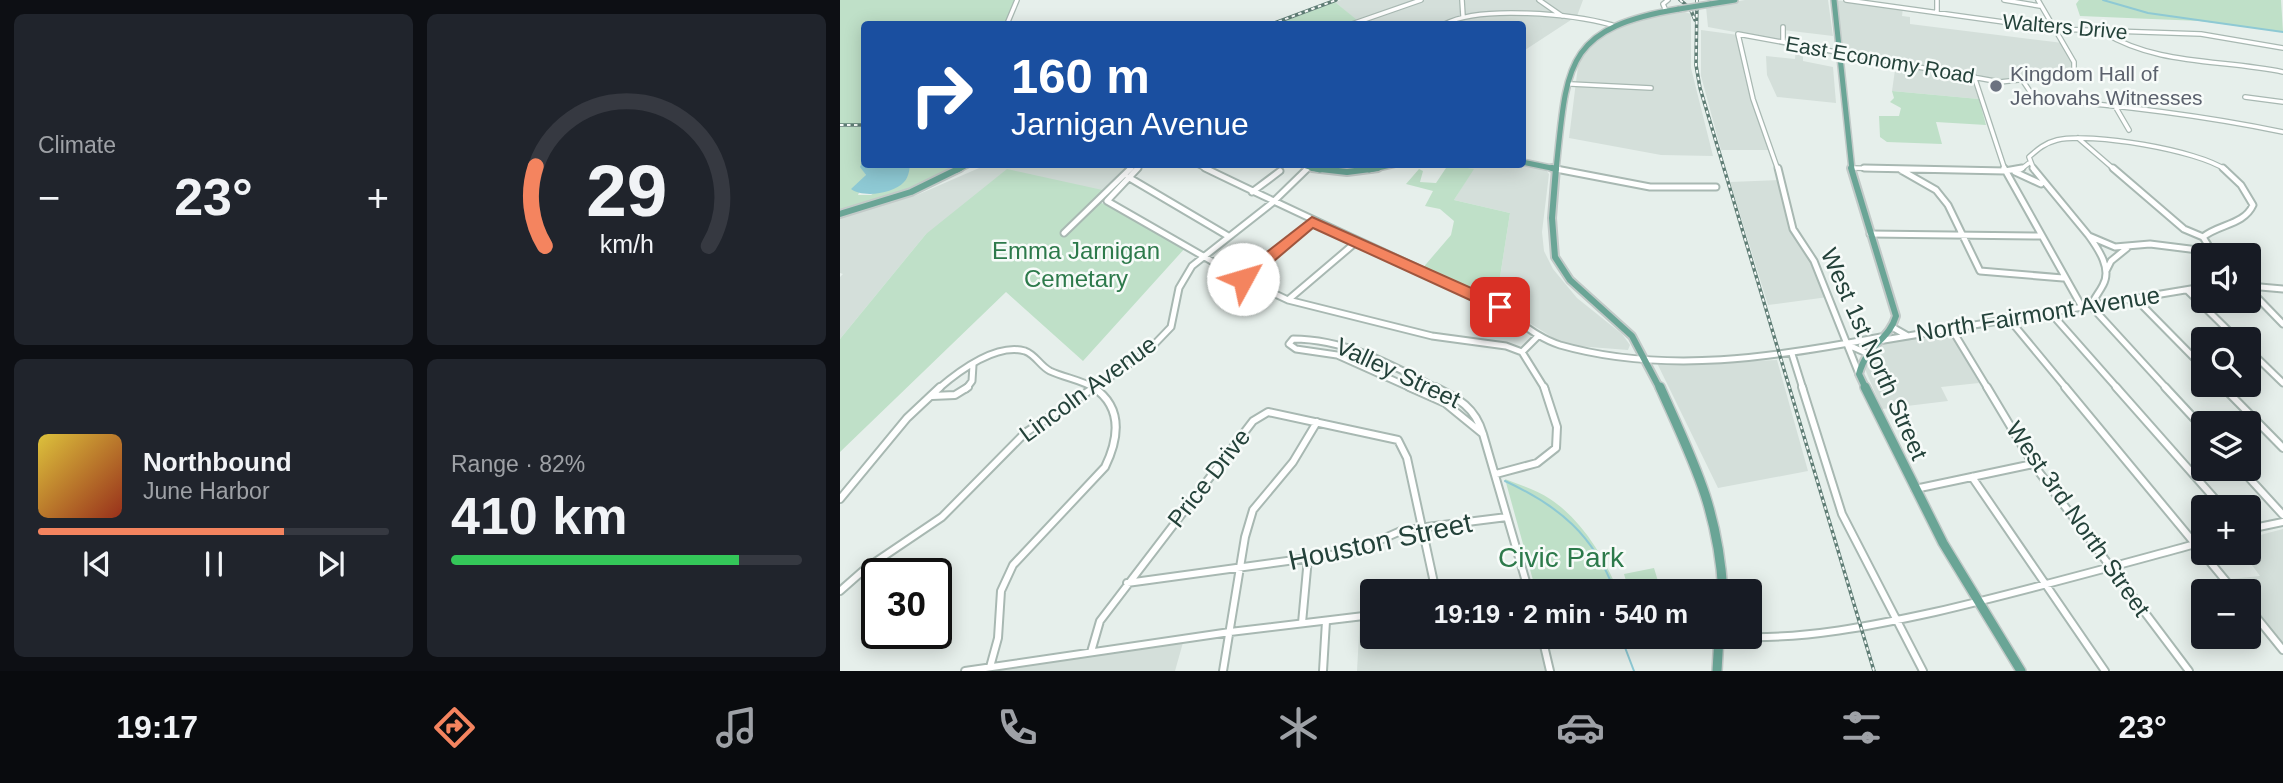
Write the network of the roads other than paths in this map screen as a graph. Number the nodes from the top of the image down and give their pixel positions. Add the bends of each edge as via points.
1 (1017, 0) edge
2 (1421, 0) edge
3 (1462, 0) edge
4 (1539, 0) edge
5 (1668, 0) edge
6 (1735, 0) edge
7 (1834, 0) edge
8 (1846, 0) edge
9 (1937, 0) edge
10 (2004, 0) edge
11 (2038, 0) edge
12 (2040, 6) junction
13 (1666, 11) junction
14 (1937, 12) junction
15 (1463, 16) junction
16 (1564, 18) junction
17 (1008, 21) edge
18 (1361, 21) edge
19 (1452, 21) edge
20 (1612, 25) junction
21 (1783, 27) dead end
22 (2054, 29) junction
23 (2103, 32) junction
24 (1738, 34) joint
25 (1783, 42) junction
26 (2283, 48) edge
27 (1840, 51) junction
28 (2283, 72) edge
29 (1974, 76) junction
30 (2023, 81) junction
31 (1571, 84) junction
32 (1651, 88) dead end
33 (2245, 97) dead end
34 (2283, 102) edge
35 (2115, 106) junction
36 (2129, 130) dead end
37 (2283, 132) edge
38 (2078, 138) junction
39 (1526, 163) edge
40 (2029, 163) junction
41 (961, 168) edge
42 (1131, 168) edge
43 (1138, 168) edge
44 (1204, 168) edge
45 (1308, 168) edge
46 (1321, 168) edge
47 (1375, 168) edge
48 (1851, 168) junction
49 (1556, 169) junction
50 (1901, 170) junction
51 (2005, 171) junction
52 (1280, 172) dead end
53 (1128, 177) junction
54 (1611, 180) junction
55 (1716, 187) dead end
56 (1608, 188) dead end
57 (2046, 188) junction
58 (1252, 192) junction
59 (1272, 203) junction
60 (840, 214) edge
61 (1312, 222) junction
62 (1064, 233) dead end
63 (1870, 234) junction
64 (1228, 236) junction
65 (1963, 236) junction
66 (2041, 236) junction
67 (2088, 236) junction
68 (2203, 236) junction
69 (1355, 243) junction
70 (2127, 248) junction
71 (1202, 255) junction
72 (2106, 271) junction
73 (2063, 278) junction
74 (1243, 279) junction
75 (2261, 288) edge
76 (2191, 289) edge
77 (2283, 289) edge
78 (2187, 290) junction
79 (1288, 299) junction
80 (2136, 299) junction
81 (2261, 301) edge
82 (2091, 306) junction
83 (2082, 307) junction
84 (2050, 312) junction
85 (2009, 319) junction
86 (2283, 324) edge
87 (1892, 327) junction
88 (2225, 327) edge
89 (1951, 328) junction
90 (1906, 335) junction
91 (1538, 336) junction
92 (1881, 337) junction
93 (1873, 342) junction
94 (1846, 344) junction
95 (1522, 352) junction
96 (1864, 352) junction
97 (1792, 354) junction
98 (2191, 355) edge
99 (1644, 356) junction
100 (2261, 362) edge
101 (973, 365) junction
102 (1859, 374) junction
103 (2283, 383) edge
104 (1093, 386) junction
105 (932, 396) junction
106 (2233, 397) edge
107 (2191, 415) edge
108 (1317, 422) junction
109 (1483, 434) junction
110 (2283, 448) edge
111 (2033, 464) junction
112 (1496, 474) junction
113 (1972, 477) junction
114 (2252, 481) edge
115 (1915, 489) junction
116 (2212, 495) edge
117 (840, 499) edge
118 (2283, 515) edge
119 (1507, 517) junction
120 (2283, 522) edge
121 (2261, 527) edge
122 (1422, 528) junction
123 (2191, 532) edge
124 (2191, 545) edge
125 (1308, 558) junction
126 (1240, 568) junction
127 (2109, 568) junction
128 (1433, 579) edge
129 (1525, 579) edge
130 (1723, 579) edge
131 (1127, 583) junction
132 (2044, 584) junction
133 (840, 590) edge
134 (1978, 602) junction
135 (1360, 617) edge
136 (1326, 621) junction
137 (1897, 621) junction
138 (1302, 623) junction
139 (2261, 623) edge
140 (1230, 632) junction
141 (1762, 638) edge
142 (1545, 649) edge
143 (1718, 649) edge
144 (2283, 650) edge
145 (1091, 652) junction
146 (990, 667) junction
147 (965, 671) edge
148 (1223, 671) edge
149 (1323, 671) edge
150 (1550, 671) edge
151 (1717, 671) edge
152 (1923, 671) edge
153 (2021, 671) edge
154 (2105, 671) edge
155 (2189, 671) edge

1 - 17 street
2 - 18 street
3 - 15 street
4 - 16 street
5 - 13 street via 1663,4
6 - 13 main road, bridge
7 - 27 main road
8 - 14 street, Walters Drive
9 - 14 street
10 - 12 street
11 - 12 street
12 - 22 street
13 - 20 main road
14 - 22 street, Walters Drive
15 - 16 street
15 - 19 street
16 - 20 street
20 - 31 main road via 1582,48
21 - 25 street
22 - 23 street, Walters Drive
22 - 30 street via 2076,72
23 - 26 street, Walters Drive via 2201,34
23 - 28 street via 2128,48 2150,54
24 - 25 street, East Economy Road
24 - 94 street, West 1st North Street via 1793,229 1814,261
25 - 27 street, East Economy Road
27 - 29 street, East Economy Road
27 - 48 main road
29 - 30 street, East Economy Road
29 - 51 street
30 - 35 street via 2035,99
31 - 32 street
31 - 49 main road
33 - 34 street
35 - 36 street
35 - 37 street
38 - 40 street via 2039,147
38 - 68 street via 2184,229
38 - 68 street via 2106,139 2218,164 2244,188 2253,205 2243,220 2214,226
39 - 49 main road
40 - 51 street via 2020,170
40 - 57 street
41 - 60 main road via 911,192
42 - 62 street
43 - 53 street
44 - 58 street
45 - 59 street, Lincoln Avenue
46 - 47 main road via 1349,173
48 - 50 street
48 - 63 main road
49 - 54 street
49 - 99 main road via 1549,237 1561,271 1625,328
50 - 51 street
50 - 65 street via 1936,190
51 - 57 street via 2027,176
51 - 66 street
52 - 58 street
53 - 64 street
53 - 71 street via 1107,201
54 - 55 street via 1668,188
54 - 56 street
57 - 67 street
58 - 59 street
59 - 61 street
59 - 64 street, Lincoln Avenue
61 - 69 street
61 - 74 street
63 - 65 street
63 - 87 main road via 1894,306
64 - 71 street, Lincoln Avenue
65 - 66 street
65 - 73 street via 1980,271
66 - 73 street
67 - 70 street
67 - 72 street
68 - 70 street via 2206,251 2150,244
69 - 79 street
69 - 91 street via 1485,299
70 - 72 street
71 - 74 street
71 - 104 street, Lincoln Avenue via 1185,275 1175,317 1159,341
72 - 82 street
73 - 83 street
74 - 79 street
75 - 77 street
76 - 78 street, North Fairmont Avenue
78 - 80 street, North Fairmont Avenue
78 - 88 street
79 - 95 street via 1432,336
80 - 82 street, North Fairmont Avenue
80 - 98 street
81 - 86 street
82 - 83 street, North Fairmont Avenue
82 - 107 street
83 - 84 street, North Fairmont Avenue
84 - 85 street, North Fairmont Avenue
84 - 116 street
85 - 89 street, North Fairmont Avenue
85 - 123 street
87 - 90 street
87 - 92 main road
89 - 90 street, North Fairmont Avenue
89 - 111 street, West 3rd North Street
90 - 93 street, North Fairmont Avenue
91 - 95 street
91 - 99 street via 1581,350
92 - 93 main road
92 - 94 street
93 - 96 main road
94 - 96 street
94 - 97 street
94 - 102 street, West 1st North Street
95 - 112 street via 1542,382 1559,438 1546,458
96 - 102 main road
97 - 99 street via 1717,359
97 - 137 street via 1842,514
99 - 130 main road via 1705,482 1716,515
100 - 103 street
101 - 104 street via 1003,352 1028,352 1051,372
101 - 105 street
101 - 105 street via 971,381 958,395
102 - 115 main road, West 1st North Street
104 - 133 street, Lincoln Avenue via 1025,433 942,517
104 - 146 street via 1106,398 1120,424 1116,449 1105,467 1013,565 1001,591 998,638
105 - 117 street
106 - 110 street
108 - 122 street, Price Drive via 1398,440 1405,449
108 - 126 street via 1293,462 1253,510
108 - 131 street, Price Drive via 1260,414
109 - 109 street, Valley Street via 1467,404 1340,343 1312,337 1293,339 1289,344 1337,355 1445,403
109 - 112 street
111 - 113 street
111 - 127 street, West 3rd North Street
112 - 119 street
113 - 115 street
113 - 132 street
114 - 118 street
115 - 134 main road, West 1st North Street
119 - 122 street, Houston Street
119 - 129 street
120 - 121 street
122 - 125 street, Houston Street via 1402,530 1353,552
122 - 128 street, Price Drive
124 - 127 street
125 - 126 street, Houston Street
125 - 138 street
126 - 131 street, Houston Street
126 - 140 street
127 - 132 street
127 - 155 street, West 3rd North Street
131 - 145 street, Price Drive via 1100,621
132 - 134 street
132 - 154 street
134 - 137 street
134 - 153 main road, West 1st North Street
135 - 136 street
136 - 138 street
136 - 149 street
137 - 141 street
137 - 152 street
138 - 140 street
139 - 144 street
140 - 145 street
140 - 148 street
142 - 150 street
143 - 151 main road
145 - 146 street
146 - 147 street

